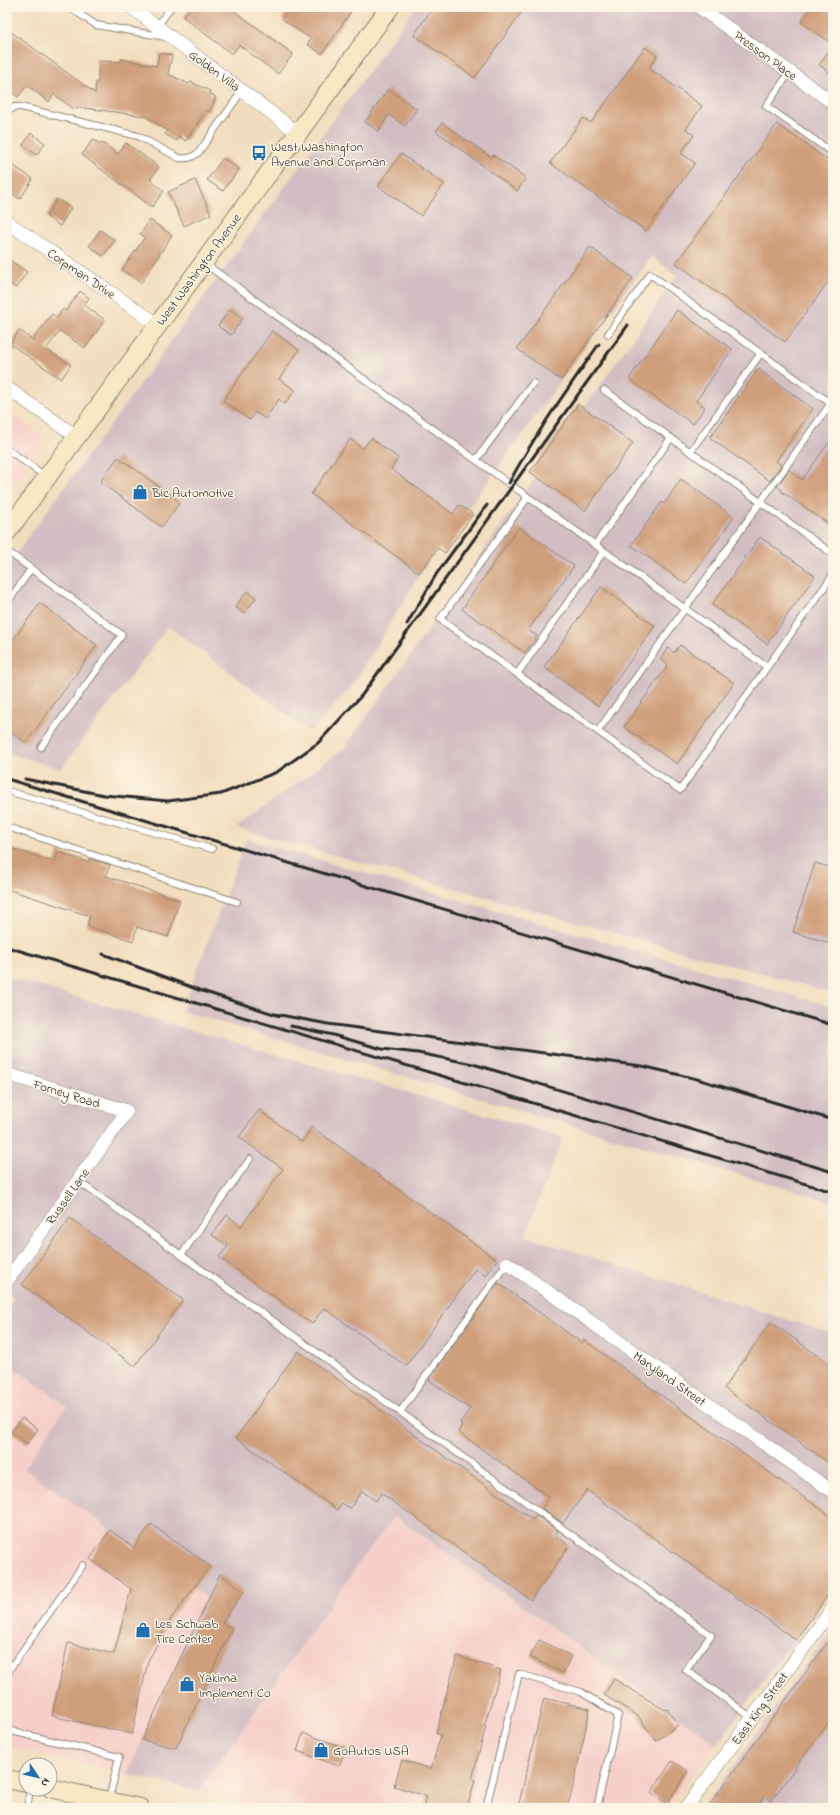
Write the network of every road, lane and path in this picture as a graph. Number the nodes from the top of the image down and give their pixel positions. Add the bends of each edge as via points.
1 (69, 7) edge
2 (131, 7) edge
3 (171, 7) edge
4 (390, 7) edge
5 (698, 7) edge
6 (157, 26) junction
7 (172, 38) junction
8 (790, 72) junction
9 (242, 91) junction
10 (833, 103) edge
11 (7, 112) edge
12 (298, 133) junction
13 (833, 153) edge
14 (7, 222) edge
15 (203, 262) junction
16 (157, 324) junction
17 (608, 334) dead end
18 (760, 353) junction
19 (533, 383) dead end
20 (7, 388) edge
21 (604, 390) dead end
22 (832, 404) edge
23 (76, 436) junction
24 (671, 438) junction
25 (7, 449) edge
26 (690, 452) junction
27 (476, 460) junction
28 (47, 477) junction
29 (528, 497) junction
30 (761, 502) junction
31 (7, 532) edge
32 (595, 545) junction
33 (604, 551) junction
34 (7, 552) edge
35 (833, 554) edge
36 (32, 569) junction
37 (833, 575) edge
38 (7, 603) edge
39 (685, 609) junction
40 (767, 668) junction
41 (517, 674) junction
42 (598, 731) junction
43 (41, 747) dead end
44 (7, 791) edge
45 (7, 827) edge
46 (212, 850) dead end
47 (237, 902) dead end
48 (7, 1074) edge
49 (127, 1111) joint
50 (250, 1159) dead end
51 (78, 1181) junction
52 (180, 1255) junction
53 (507, 1263) joint
54 (7, 1281) edge
55 (400, 1412) junction
56 (833, 1492) edge
57 (84, 1565) dead end
58 (833, 1608) edge
59 (7, 1676) edge
60 (752, 1718) junction
61 (7, 1730) edge
62 (7, 1779) edge
63 (18, 1781) edge
64 (58, 1790) edge
65 (29, 1797) edge
66 (109, 1801) junction
67 (132, 1807) edge
68 (27, 1808) edge
69 (486, 1808) edge
70 (597, 1808) edge
71 (686, 1808) edge

1 - 7 lane via 96,25
2 - 6 street, Golden Villa
3 - 6 lane
4 - 12 main road, West Washington Avenue
5 - 8 street, Presson Place
6 - 7 street, Golden Villa
7 - 9 street, Golden Villa
8 - 10 street, Presson Place
8 - 13 lane via 766,106
9 - 11 lane via 199,152 186,159 179,158 138,136 21,107 15,107
9 - 12 street, Golden Villa
12 - 15 main road, West Washington Avenue
14 - 16 street, Corpman Drive
15 - 16 main road, West Washington Avenue
15 - 27 lane
16 - 23 main road, West Washington Avenue
17 - 18 lane via 650,274
18 - 22 lane
18 - 26 lane
19 - 27 lane
20 - 23 street
21 - 24 lane
22 - 30 lane
23 - 28 main road, West Washington Avenue
24 - 26 lane
24 - 32 lane
25 - 28 lane
26 - 30 lane
27 - 29 lane
28 - 31 main road, West Washington Avenue
29 - 32 lane
29 - 41 lane via 440,620
30 - 35 lane
30 - 39 lane
32 - 33 lane
33 - 39 lane
33 - 41 lane
34 - 36 lane
36 - 38 lane
36 - 43 lane via 122,635
37 - 40 lane
39 - 40 lane
39 - 42 lane
40 - 42 lane via 680,790
41 - 42 lane
44 - 46 lane
45 - 47 lane
48 - 49 street, Forney Road
49 - 51 street, Russell Lane
50 - 52 lane
51 - 52 lane
51 - 54 street, Russell Lane
52 - 55 lane
53 - 55 lane
53 - 56 street, Maryland Street
55 - 60 lane via 711,1635 686,1670
57 - 59 lane
58 - 60 street, East King Street
60 - 71 street, East King Street
61 - 66 lane via 119,1757
62 - 63 main road
64 - 66 main road
65 - 68 lane
66 - 67 main road
69 - 70 lane via 519,1674 581,1692 618,1715

